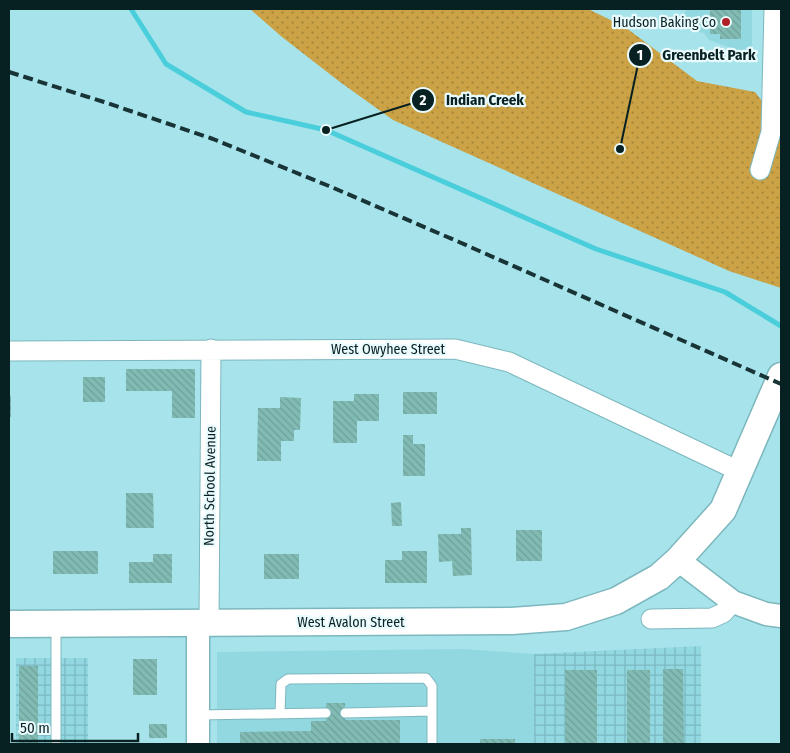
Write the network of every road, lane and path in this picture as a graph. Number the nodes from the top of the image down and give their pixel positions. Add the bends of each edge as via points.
1 (774, 9) edge
2 (760, 170) dead end
3 (211, 349) junction
4 (9, 350) edge
5 (781, 376) edge
6 (741, 472) junction
7 (678, 560) junction
8 (733, 602) junction
9 (781, 616) edge
10 (651, 619) dead end
11 (56, 623) junction
12 (203, 623) junction
13 (9, 624) edge
14 (432, 711) junction
15 (326, 712) dead end
16 (345, 712) dead end
17 (280, 713) junction
18 (198, 714) junction
19 (56, 744) edge
20 (198, 744) edge
21 (432, 744) edge

1 - 2 street via 771,132
3 - 4 street, West Owyhee Street
3 - 6 street, West Owyhee Street via 455,349 509,362
3 - 12 street, North School Avenue
5 - 6 main road, West Avalon Street
6 - 7 main road, West Avalon Street via 723,510
7 - 8 street
7 - 12 main road, West Avalon Street via 659,577 616,601 566,617 512,621
8 - 9 street
8 - 10 street via 723,613 712,618
11 - 12 main road, West Avalon Street
11 - 13 main road, West Avalon Street
11 - 19 lane
12 - 18 street
14 - 16 lane
14 - 17 lane via 432,686 426,678 288,679 281,684
14 - 21 lane
15 - 17 lane
17 - 18 lane
18 - 20 street

